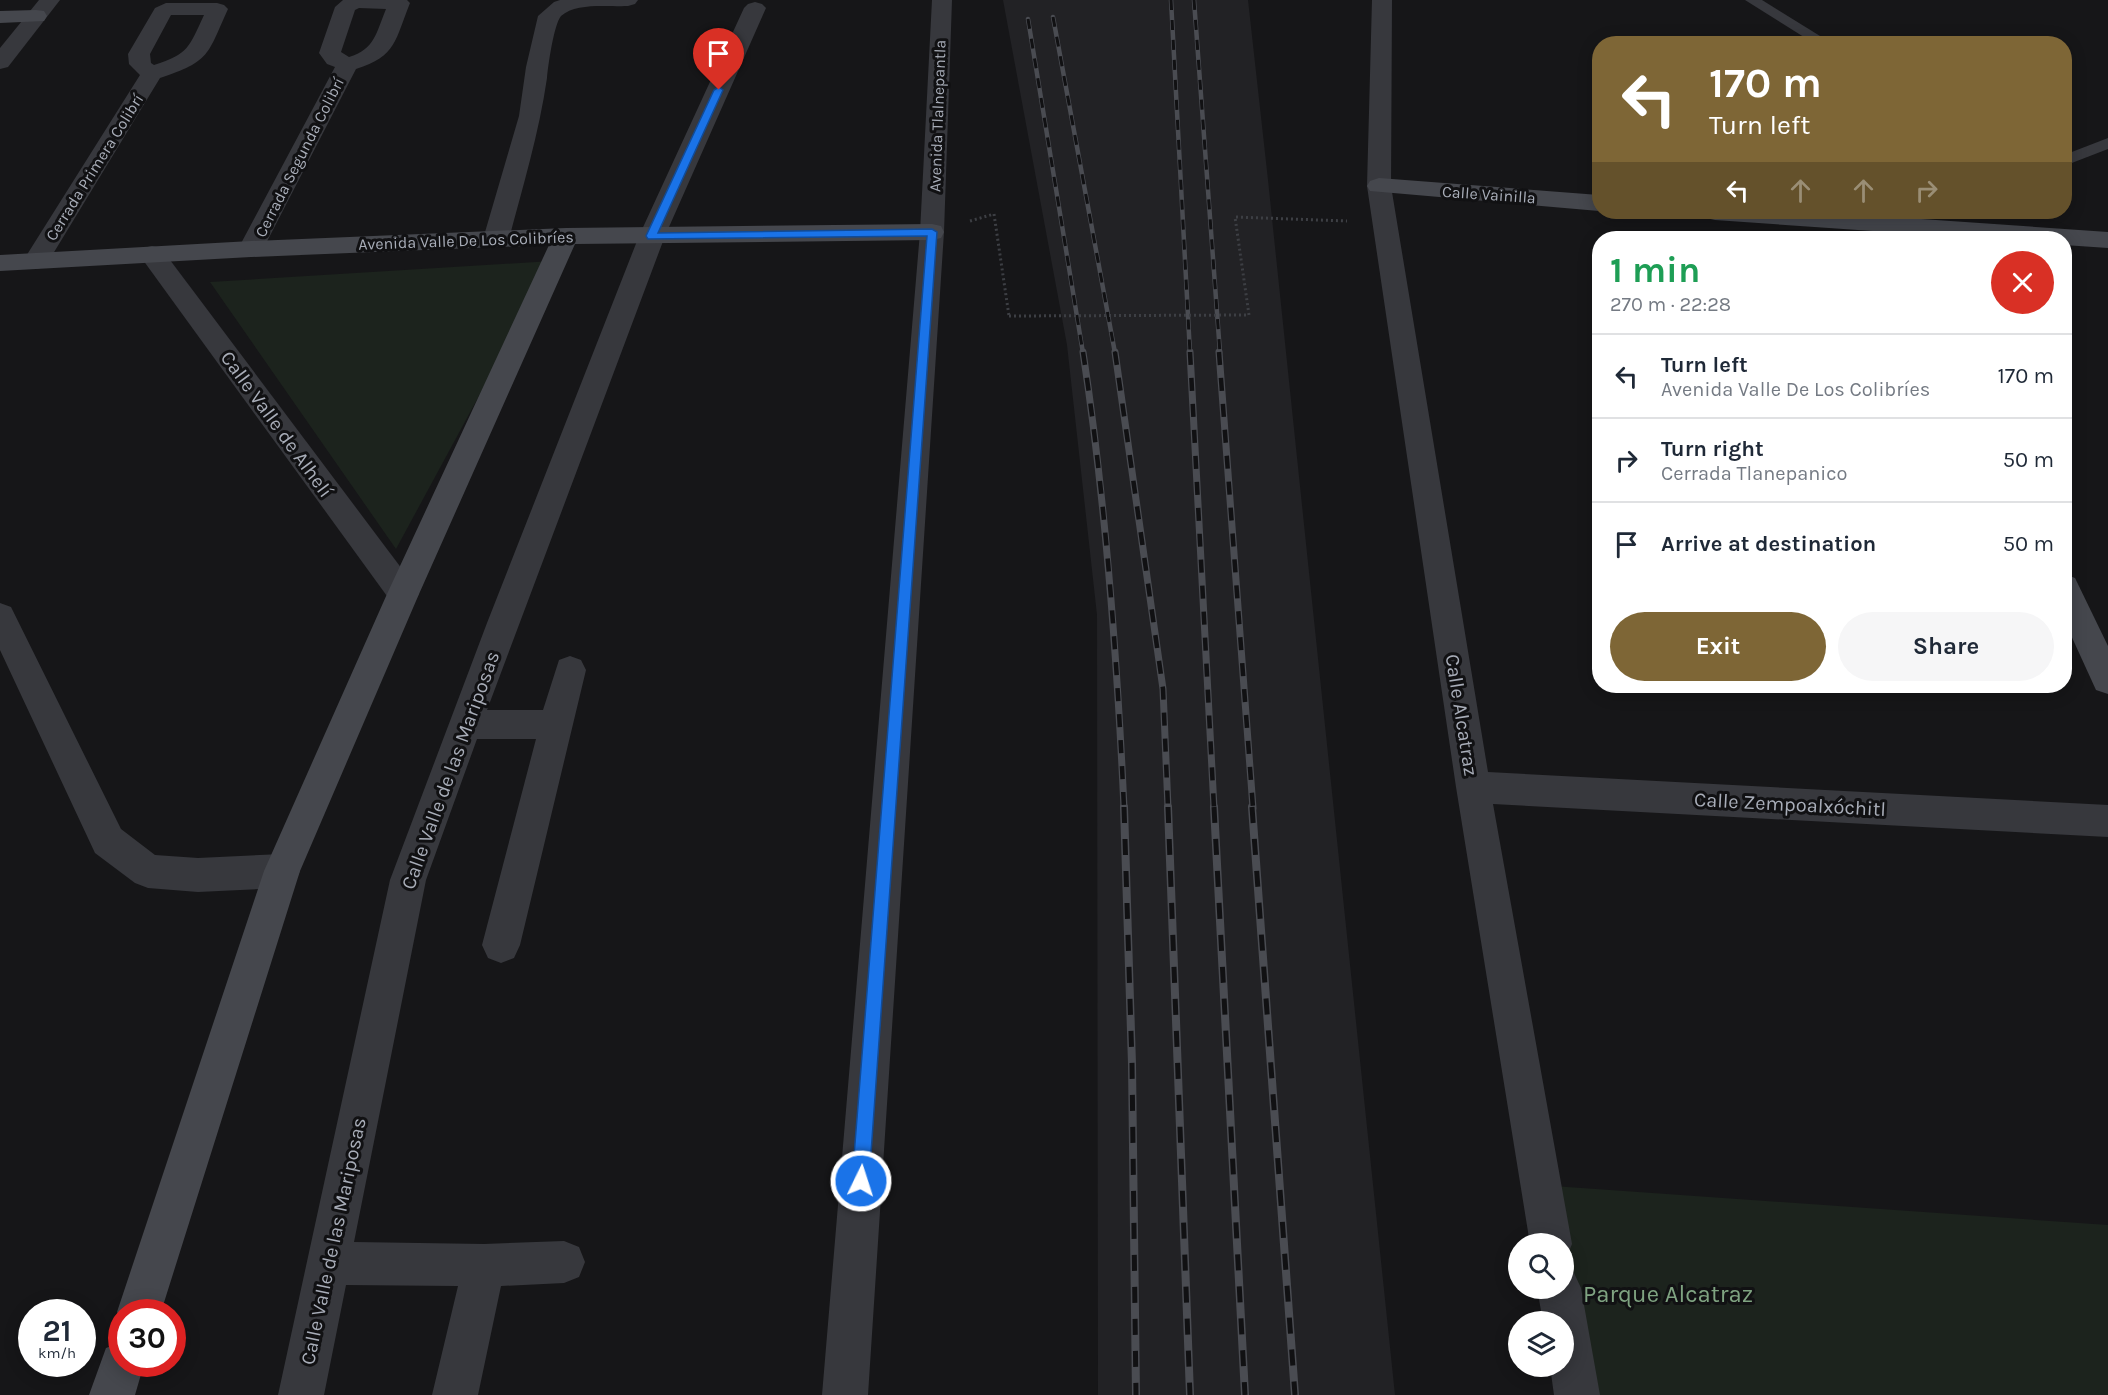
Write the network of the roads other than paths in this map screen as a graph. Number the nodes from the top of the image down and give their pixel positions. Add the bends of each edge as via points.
1 (627, 0) edge
2 (942, 0) edge
3 (1382, 0) edge
4 (1752, 0) edge
5 (43, 8) edge
6 (755, 8) dead end
7 (0, 17) edge
8 (1813, 36) edge
9 (0, 62) edge
10 (347, 65) dead end
11 (153, 74) dead end
12 (2108, 143) edge
13 (2072, 158) edge
14 (1378, 186) junction
15 (1592, 202) edge
16 (1851, 219) edge
17 (1893, 231) edge
18 (932, 232) junction
19 (566, 236) junction
20 (652, 236) junction
21 (496, 238) junction
22 (2072, 239) edge
23 (2108, 240) edge
24 (251, 249) junction
25 (152, 254) junction
26 (36, 261) junction
27 (0, 263) edge
28 (403, 594) junction
29 (2072, 604) edge
30 (0, 616) edge
31 (570, 670) dead end
32 (2108, 680) edge
33 (556, 724) junction
34 (465, 725) junction
35 (1473, 787) junction
36 (2108, 821) edge
37 (282, 871) junction
38 (501, 945) dead end
39 (1549, 1233) edge
40 (564, 1262) dead end
41 (329, 1263) junction
42 (484, 1265) junction
43 (143, 1299) edge
44 (1560, 1299) edge
45 (118, 1377) edge
46 (112, 1395) edge
47 (301, 1395) edge
48 (455, 1395) edge
49 (844, 1395) edge
50 (1577, 1395) edge

1 - 21 street via 577,2 561,6 549,16 530,116
2 - 18 street, Avenida Tlalnepantla
3 - 14 street, Calle Alcatraz
4 - 8 lane
5 - 7 street
5 - 9 street
6 - 20 street, Calle Valle de las Mariposas
10 - 24 street, Cerrada Segunda Colibrí
11 - 26 street, Cerrada Primera Colibrí
12 - 13 lane
14 - 15 street, Calle Vainilla
14 - 35 street, Calle Alcatraz
16 - 17 street
18 - 20 street, Avenida Valle De Los Colibríes
18 - 49 street, Avenida Tlalnepantla
19 - 20 street, Avenida Valle De Los Colibríes
19 - 21 street, Avenida Valle De Los Colibríes
19 - 28 street
20 - 34 street, Calle Valle de las Mariposas
21 - 24 street, Avenida Valle De Los Colibríes
22 - 23 street
24 - 25 street, Avenida Valle De Los Colibríes
25 - 26 street, Avenida Valle De Los Colibríes
25 - 28 street, Calle Valle de Alhelí
26 - 27 street, Avenida Valle De Los Colibríes
28 - 37 street
29 - 32 street
30 - 37 street via 108,841 148,871 198,875
31 - 33 street
33 - 34 street
33 - 38 street
34 - 41 street, Calle Valle de las Mariposas via 408,880
35 - 36 street, Calle Zempoalxóchitl
35 - 39 street, Calle Alcatraz
37 - 43 street
40 - 42 street
41 - 42 street
41 - 47 street, Calle Valle de las Mariposas
42 - 48 street
44 - 50 street
45 - 46 street

